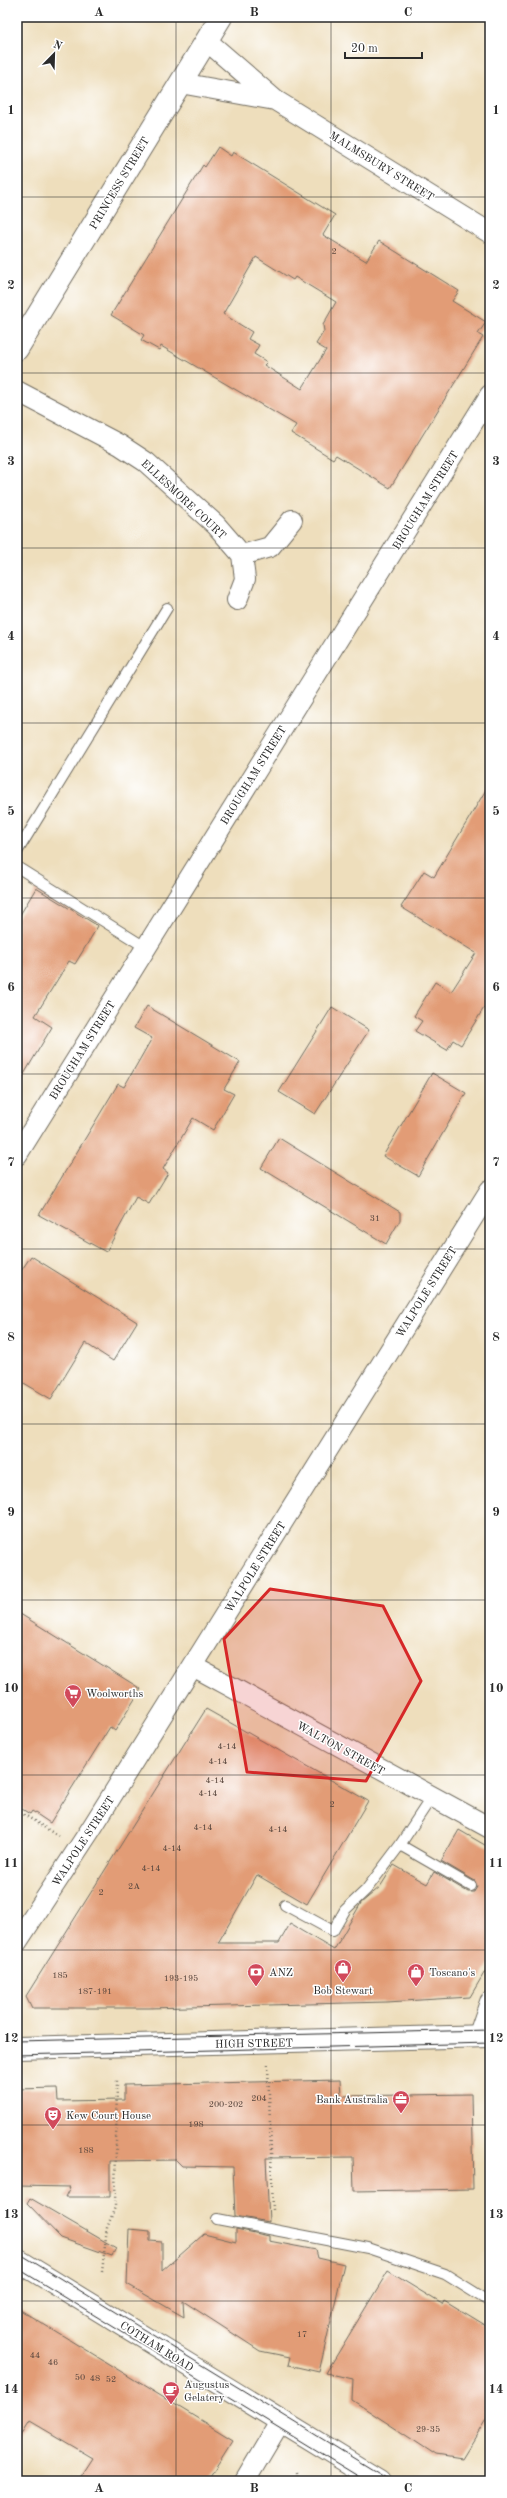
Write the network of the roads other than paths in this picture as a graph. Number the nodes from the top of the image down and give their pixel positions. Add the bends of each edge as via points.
1 (221, 17) edge
2 (206, 41) junction
3 (180, 83) junction
4 (275, 100) junction
5 (490, 233) edge
6 (17, 349) edge
7 (17, 391) edge
8 (490, 395) edge
9 (292, 520) dead end
10 (242, 555) junction
11 (237, 600) dead end
12 (167, 608) dead end
13 (17, 852) edge
14 (17, 867) edge
15 (145, 947) junction
16 (17, 1155) edge
17 (490, 1190) edge
18 (193, 1666) junction
19 (430, 1798) junction
20 (490, 1828) edge
21 (400, 1845) junction
22 (471, 1886) dead end
23 (285, 1905) dead end
24 (17, 1942) edge
25 (490, 2002) edge
26 (484, 2036) edge
27 (17, 2048) edge
28 (217, 2219) dead end
29 (17, 2260) edge
30 (490, 2302) edge
31 (280, 2422) junction
32 (245, 2481) edge
33 (378, 2481) edge

1 - 2 main road, PRINCESS STREET
2 - 3 main road, PRINCESS STREET
2 - 4 street, MALMSBURY STREET
3 - 4 street, MALMSBURY STREET
3 - 6 main road, PRINCESS STREET
4 - 5 street, MALMSBURY STREET
7 - 10 street, ELLESMORE COURT via 120,445 146,462 216,525
8 - 15 street, BROUGHAM STREET
9 - 10 street via 270,547
10 - 11 street via 245,579
12 - 13 lane
14 - 15 lane
15 - 16 street, BROUGHAM STREET
17 - 18 street, WALPOLE STREET
18 - 19 street, WALTON STREET
18 - 24 street, WALPOLE STREET
19 - 20 street, WALTON STREET
19 - 21 lane
21 - 22 lane
21 - 23 lane via 366,1890 345,1910 333,1931
25 - 26 street
26 - 27 main road, HIGH STREET
28 - 30 lane via 368,2248 445,2274
29 - 31 main road, COTHAM ROAD
31 - 32 street
31 - 33 main road, COTHAM ROAD

